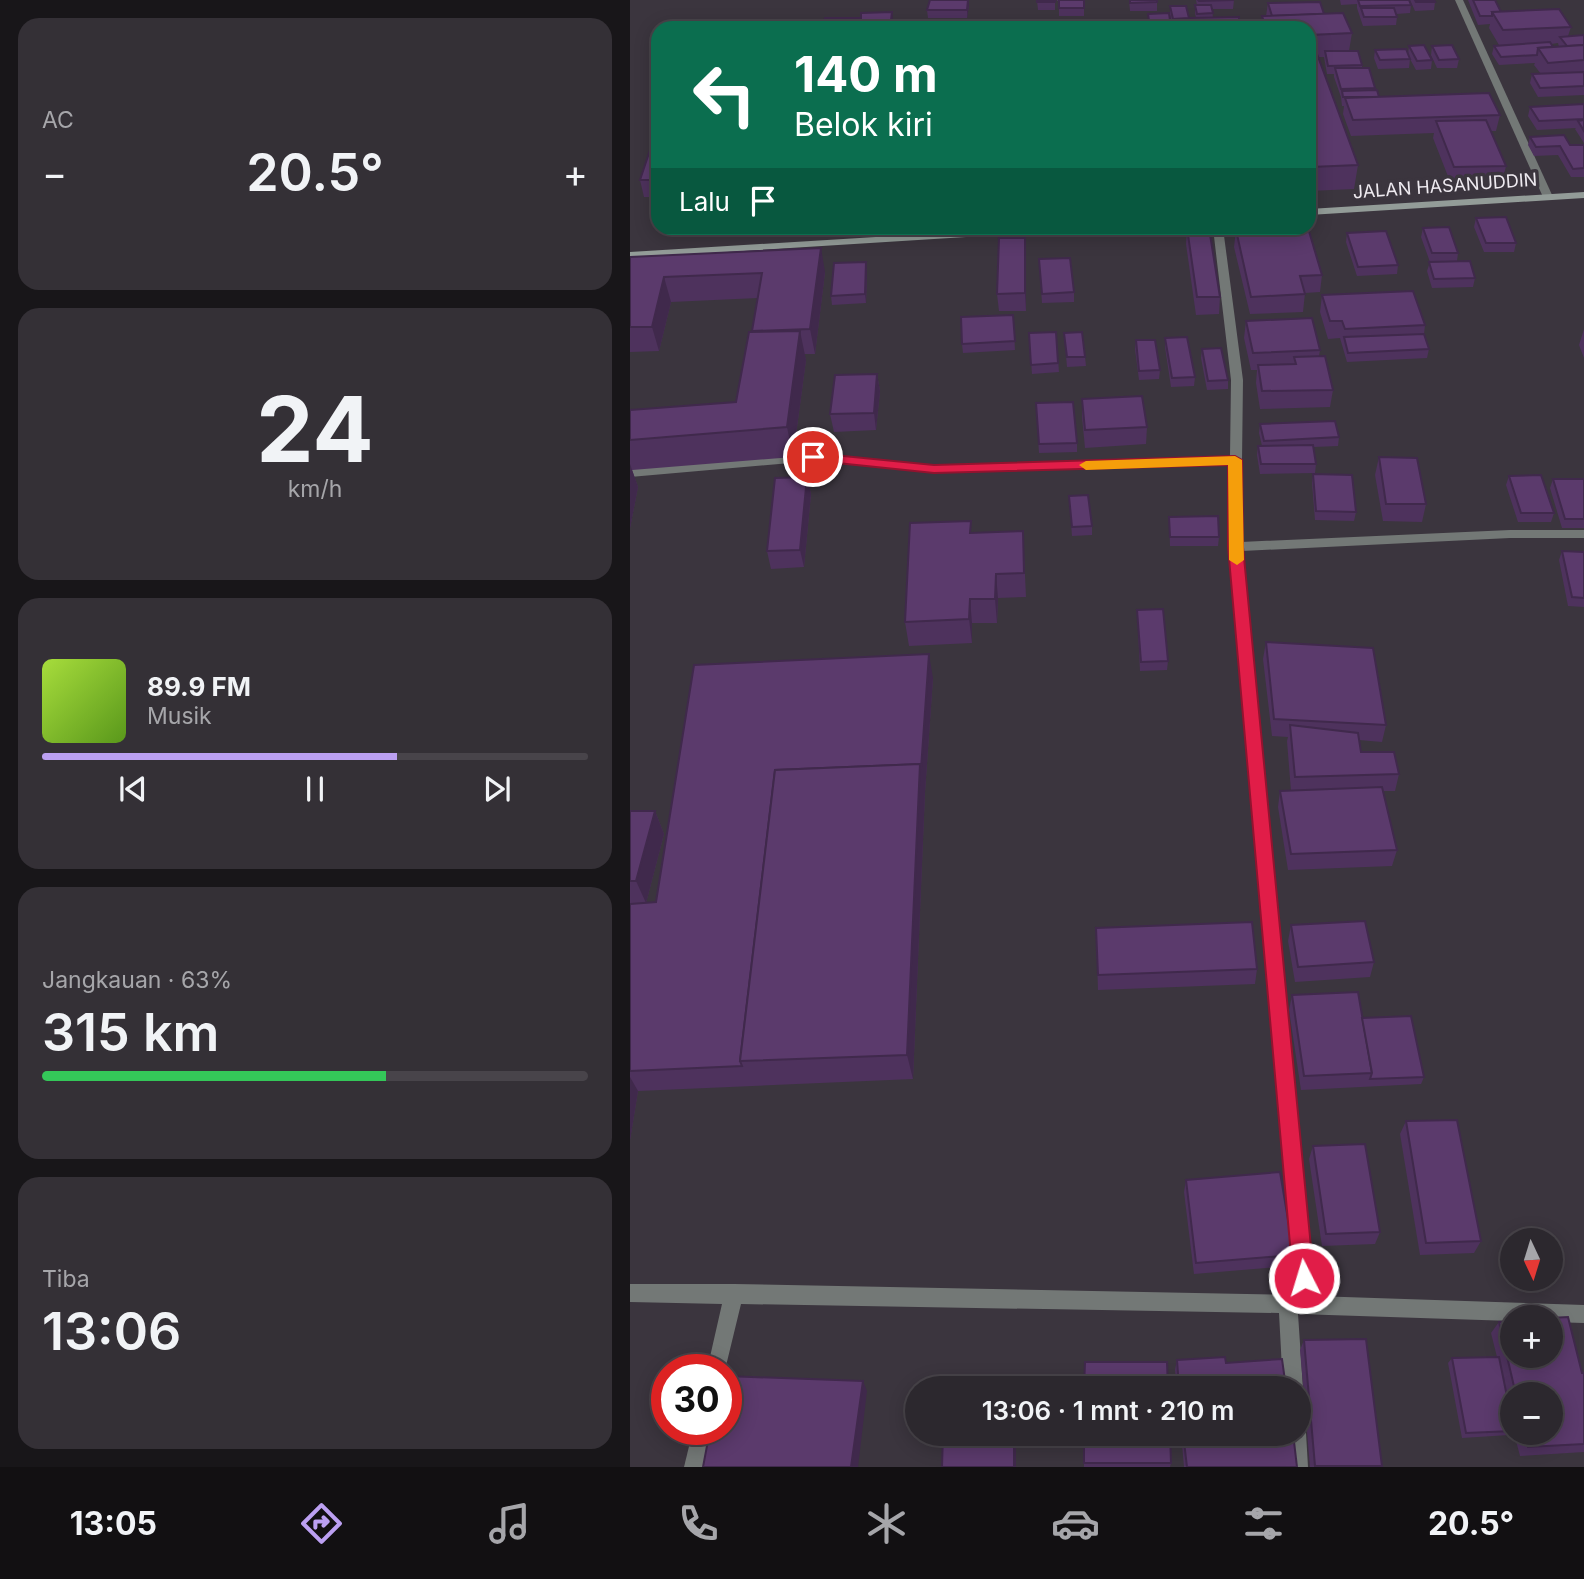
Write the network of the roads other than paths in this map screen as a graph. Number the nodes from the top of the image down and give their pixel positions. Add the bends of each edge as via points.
1 (1459, 0) edge
2 (1584, 195) edge
3 (1548, 197) junction
4 (1316, 212) edge
5 (950, 235) edge
6 (1219, 235) edge
7 (630, 255) edge
8 (1235, 460) junction
9 (630, 473) edge
10 (1584, 534) edge
11 (1236, 547) junction
12 (630, 1293) edge
13 (734, 1293) junction
14 (1297, 1304) junction
15 (1584, 1314) edge
16 (720, 1354) edge
17 (1294, 1376) edge
18 (699, 1445) edge
19 (1297, 1446) edge
20 (694, 1467) edge
21 (1298, 1467) edge

1 - 3 street
2 - 3 main road, JALAN HASANUDDIN
3 - 4 main road, JALAN HASANUDDIN
5 - 7 main road
6 - 8 street via 1237,380
8 - 9 street via 934,469 813,457
8 - 11 street
10 - 11 street via 1485,534
11 - 14 street
12 - 13 street
13 - 14 street
13 - 16 street
14 - 15 street
14 - 17 street
18 - 20 street
19 - 21 street

